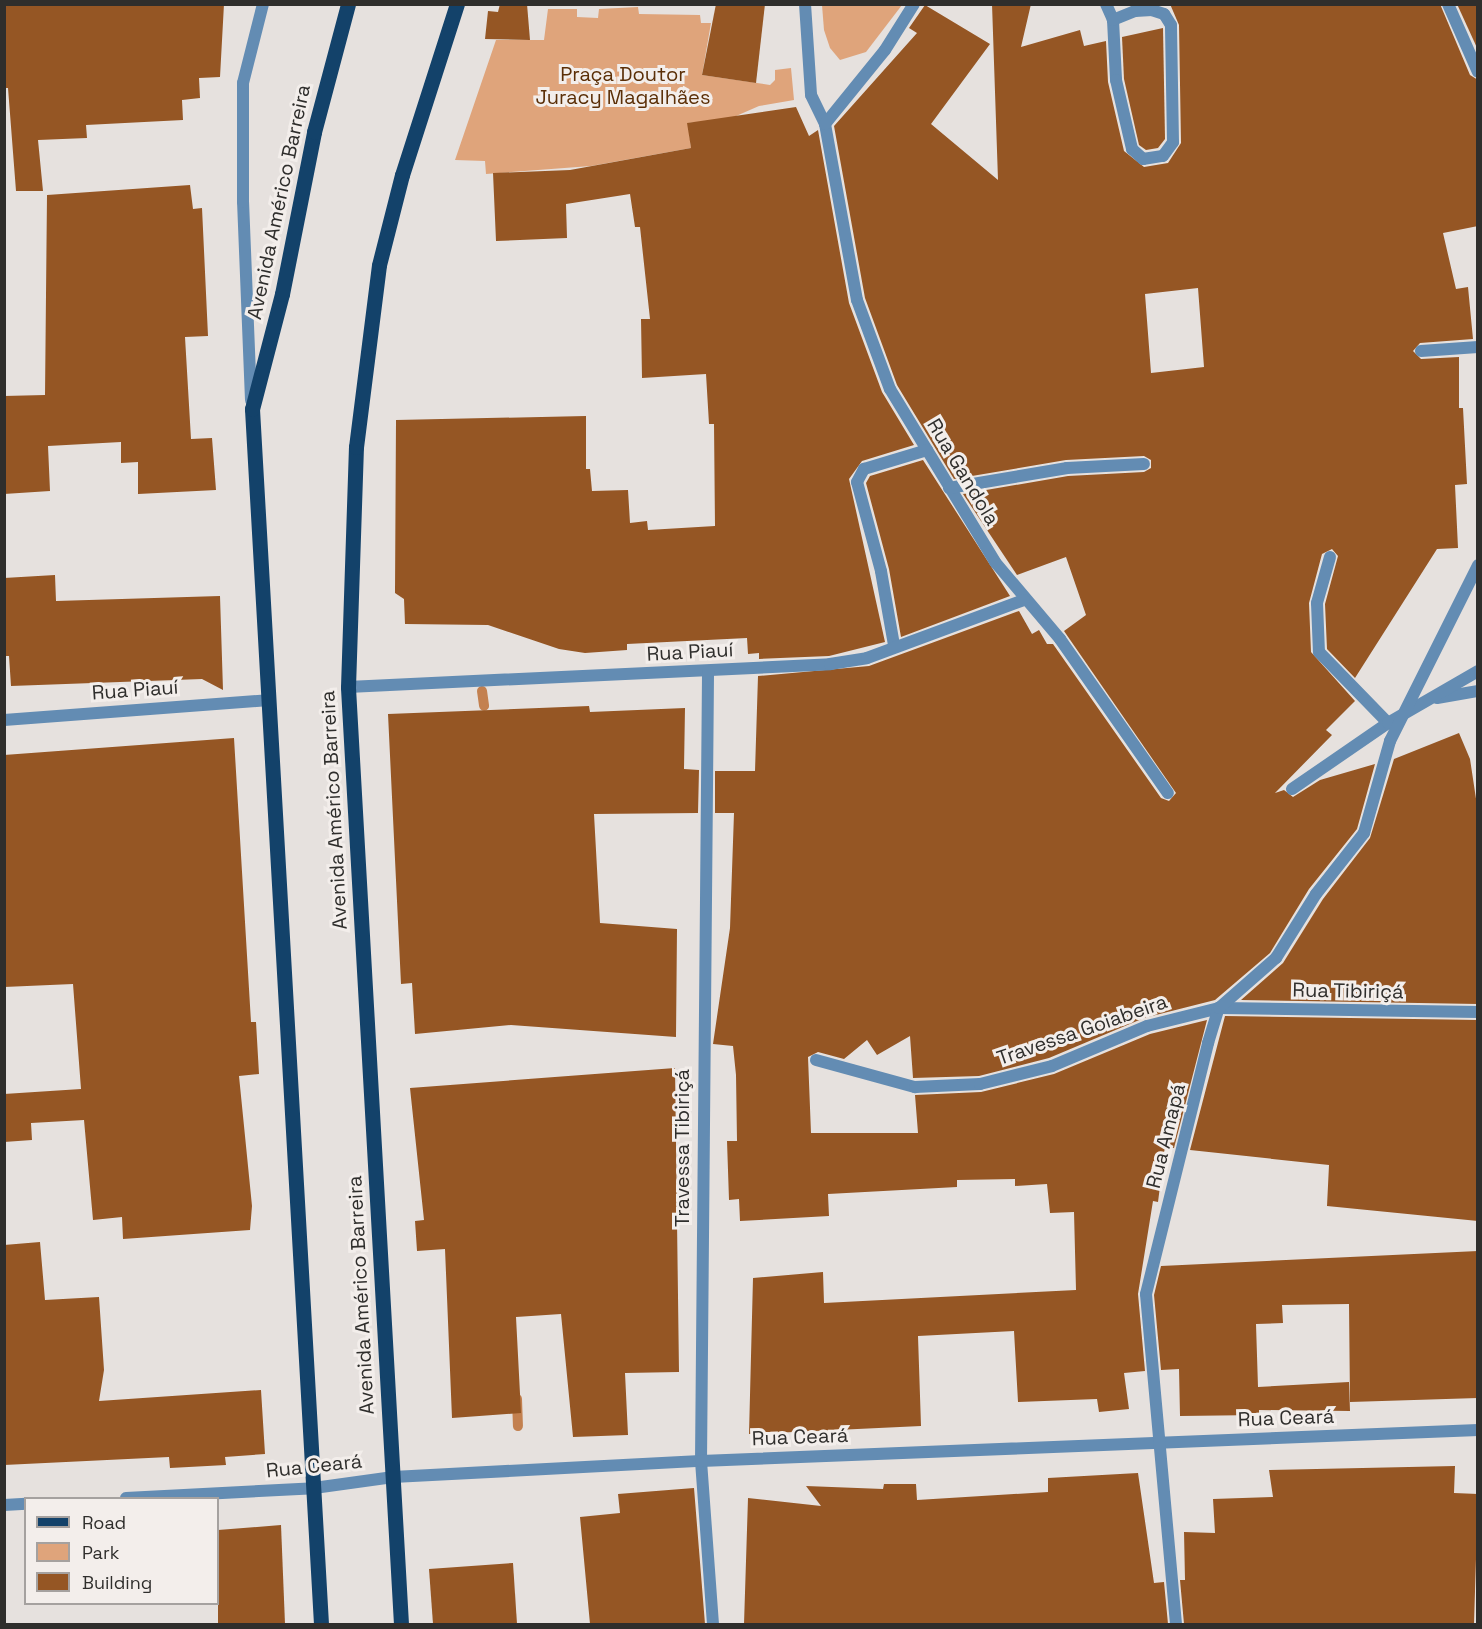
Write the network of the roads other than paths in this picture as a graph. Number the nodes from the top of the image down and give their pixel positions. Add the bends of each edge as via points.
1 (263, 4) edge
2 (348, 4) edge
3 (457, 4) edge
4 (805, 4) edge
5 (914, 4) edge
6 (1106, 4) edge
7 (1448, 4) edge
8 (1113, 20) junction
9 (1478, 72) edge
10 (825, 124) junction
11 (1478, 348) edge
12 (1421, 351) dead end
13 (252, 409) junction
14 (927, 450) junction
15 (1144, 464) dead end
16 (949, 488) junction
17 (1330, 557) dead end
18 (1478, 565) edge
19 (1024, 600) junction
20 (894, 645) junction
21 (1478, 670) edge
22 (708, 671) junction
23 (348, 687) junction
24 (1478, 691) edge
25 (1431, 699) junction
26 (268, 700) junction
27 (1402, 715) junction
28 (4, 720) edge
29 (1388, 723) junction
30 (1292, 789) dead end
31 (1168, 794) dead end
32 (1219, 1008) junction
33 (1478, 1012) edge
34 (816, 1060) dead end
35 (1478, 1430) edge
36 (1161, 1442) junction
37 (701, 1461) junction
38 (393, 1477) junction
39 (314, 1488) junction
40 (145, 1497) edge
41 (24, 1504) edge
42 (4, 1505) edge
43 (321, 1624) edge
44 (401, 1624) edge
45 (713, 1624) edge
46 (1176, 1624) edge

1 - 13 street, Avenida Américo Barreira via 243,82 243,202
2 - 13 main road, Avenida Américo Barreira via 314,132 282,294
3 - 23 main road, Avenida Américo Barreira via 402,176 379,265 356,447
4 - 10 street, Rua Gandola via 812,94
5 - 10 street via 885,50
6 - 8 street
7 - 9 street
8 - 8 street via 1116,80 1132,149 1143,159 1163,156 1173,142 1171,24 1164,14 1152,10 1135,11
10 - 14 street, Rua Gandola via 857,300 890,389
11 - 12 street
13 - 26 main road, Avenida Américo Barreira
14 - 16 street, Rua Gandola
14 - 20 street via 864,469 857,483 881,571
15 - 16 street via 1067,468
16 - 19 street, Rua Gandola
17 - 29 street via 1317,603 1319,652
18 - 27 street
19 - 20 street, Rua Piauí
19 - 31 street, Rua Gandola via 1060,639
20 - 22 street, Rua Piauí via 867,657 830,664
21 - 25 street
22 - 23 street, Rua Piauí
22 - 37 street, Travessa Tibiriçá
23 - 38 main road, Avenida Américo Barreira
24 - 25 street
25 - 27 street
26 - 28 street, Rua Piauí
26 - 39 main road, Avenida Américo Barreira
27 - 29 street
27 - 32 street via 1382,758 1364,833 1316,894 1276,958
29 - 30 street
32 - 33 street, Rua Tibiriçá
32 - 34 street, Travessa Goiabeira via 1147,1026 1052,1066 980,1084 915,1087
32 - 36 street, Rua Amapá via 1146,1294
35 - 36 street, Rua Ceará
36 - 37 street, Rua Ceará
36 - 46 street, Rua Amapá
37 - 38 street, Rua Ceará
37 - 45 street, Travessa Tibiriçá
38 - 39 street, Rua Ceará
38 - 44 main road, Avenida Américo Barreira
39 - 40 street, Rua Ceará
39 - 43 main road, Avenida Américo Barreira
41 - 42 street

